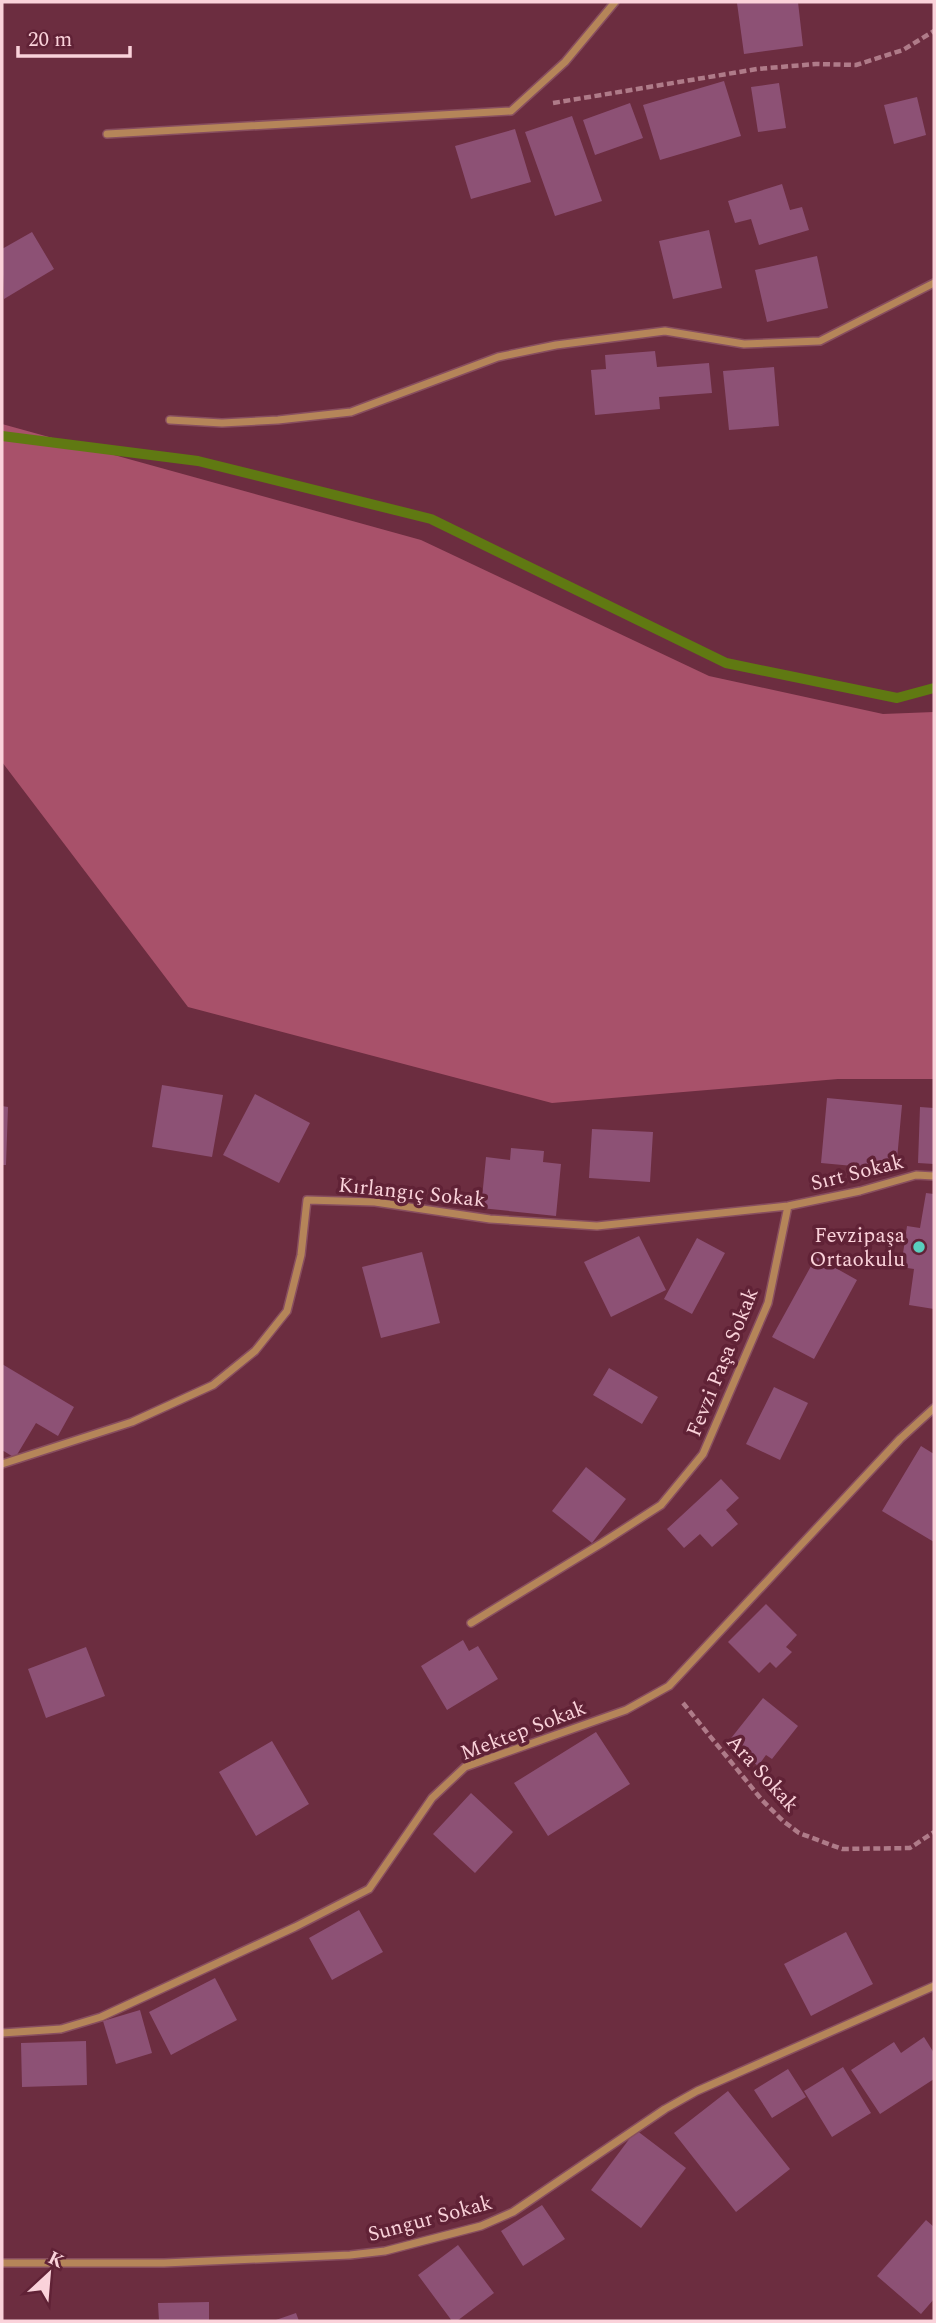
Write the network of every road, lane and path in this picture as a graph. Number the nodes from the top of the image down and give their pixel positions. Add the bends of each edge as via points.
1 (615, 2) edge
2 (934, 31) edge
3 (552, 104) dead end
4 (107, 134) dead end
5 (934, 283) edge
6 (170, 420) dead end
7 (934, 1176) edge
8 (788, 1206) junction
9 (934, 1408) edge
10 (2, 1464) edge
11 (471, 1623) dead end
12 (669, 1686) junction
13 (934, 1832) edge
14 (934, 1986) edge
15 (2, 2033) edge
16 (2, 2263) edge

1 - 4 street via 565,62 511,111
2 - 3 path via 903,50 856,65 757,69
5 - 6 street via 820,341 744,344 665,331 556,345 498,358 351,412 222,423
7 - 8 street, Sırt Sokak via 916,1175
8 - 10 street, Kırlangıç Sokak via 597,1226 490,1219 375,1202 307,1200 302,1255 287,1311 255,1351 213,1385 132,1422
8 - 11 street, Fevzi Paşa Sokak via 768,1303 703,1454 661,1505
9 - 12 street, Mektep Sokak via 900,1438
12 - 13 path, Ara Sokak via 761,1800 799,1833 842,1849 856,1849 910,1848
12 - 15 street, Mektep Sokak via 626,1710 465,1767 432,1798 369,1889 357,1896 101,2017 61,2029
14 - 16 street, Sungur Sokak via 697,2091 513,2212 481,2226 350,2255 164,2263

